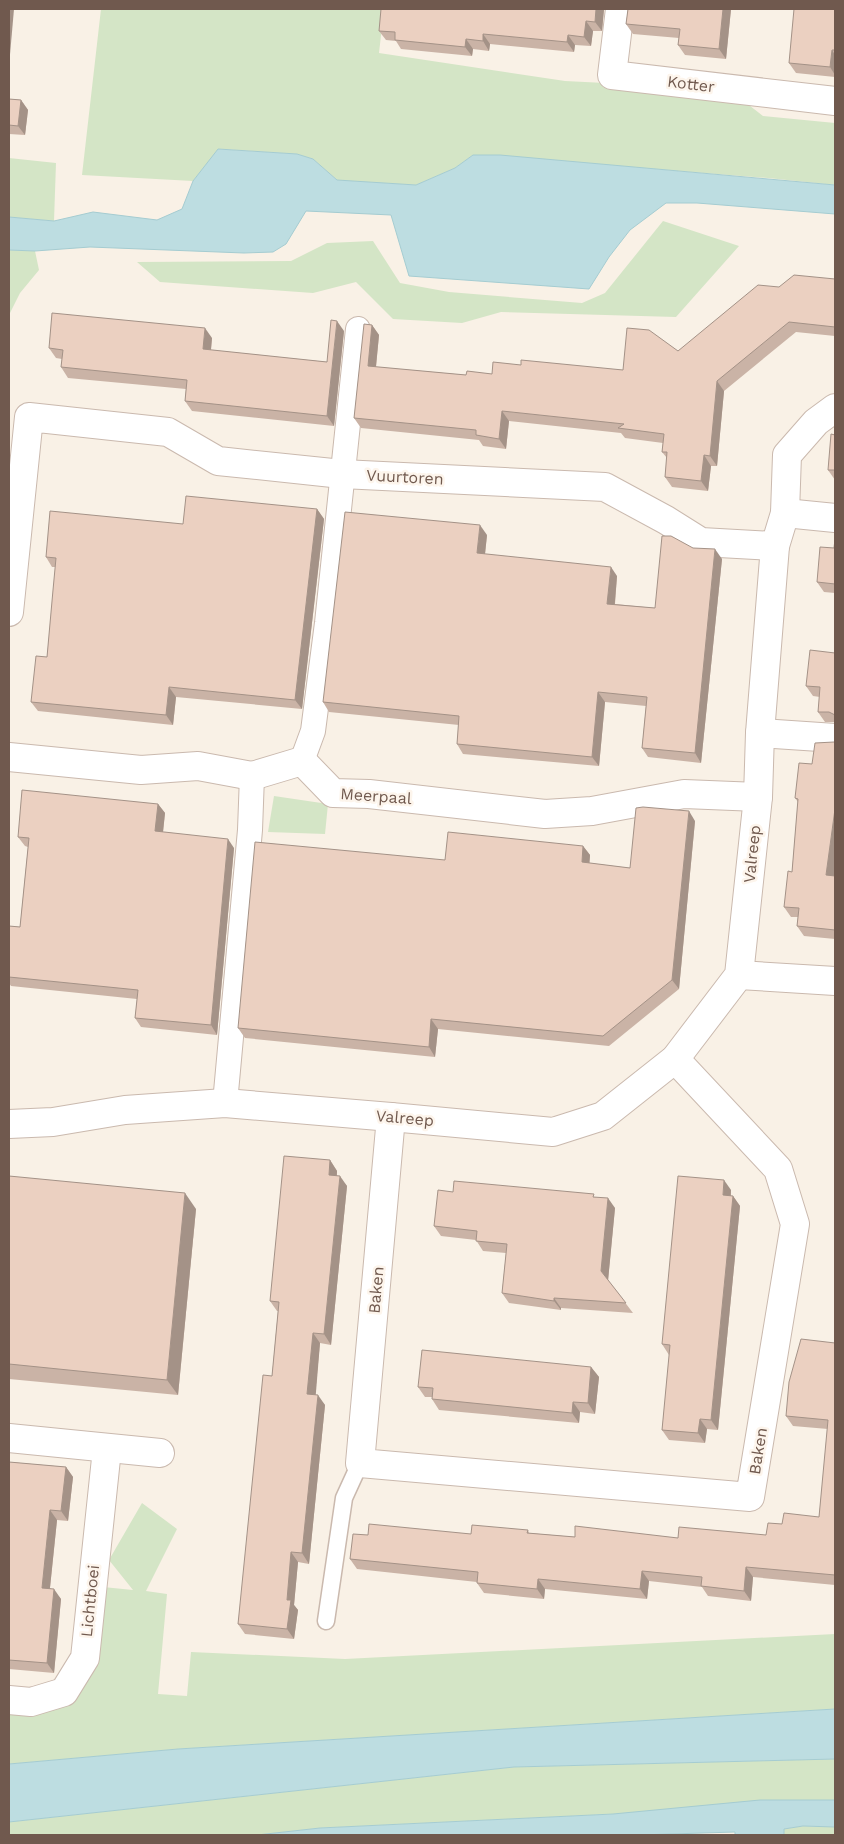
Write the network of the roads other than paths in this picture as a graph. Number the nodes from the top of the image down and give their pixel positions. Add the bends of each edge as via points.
1 (620, 9) edge
2 (835, 101) edge
3 (358, 329) dead end
4 (835, 408) edge
5 (342, 474) junction
6 (785, 513) junction
7 (835, 518) edge
8 (775, 546) junction
9 (9, 612) edge
10 (760, 733) junction
11 (835, 738) edge
12 (9, 757) edge
13 (302, 761) junction
14 (252, 776) junction
15 (758, 798) junction
16 (739, 975) junction
17 (835, 981) edge
18 (675, 1059) junction
19 (225, 1104) junction
20 (391, 1116) junction
21 (9, 1124) edge
22 (9, 1438) edge
23 (107, 1449) junction
24 (160, 1453) dead end
25 (360, 1463) junction
26 (326, 1621) dead end
27 (9, 1700) edge

1 - 2 street, Kotter via 612,75
3 - 5 street
4 - 6 street, Valreep via 816,422 787,455
5 - 8 street, Vuurtoren via 605,487 701,542
5 - 9 street, Vuurtoren via 218,461 168,432 29,417
5 - 13 street via 314,731
6 - 7 street
6 - 8 street, Valreep
8 - 10 street, Valreep
10 - 11 street
10 - 15 street, Valreep
12 - 14 street via 141,770 198,766
13 - 14 street
13 - 15 street, Meerpaal via 333,793 370,794 545,814 592,811 684,794
14 - 19 street
15 - 16 street, Valreep
16 - 17 street
16 - 18 street, Valreep
18 - 20 street, Valreep via 603,1116 553,1132
18 - 25 street, Baken via 778,1169 795,1224 750,1497
19 - 20 street, Valreep
19 - 21 street, Valreep via 125,1110 53,1122
20 - 25 street, Baken
22 - 23 street
23 - 24 street
23 - 27 street, Lichtboei via 84,1658 64,1692 31,1702
25 - 26 lane, Baken via 344,1498

